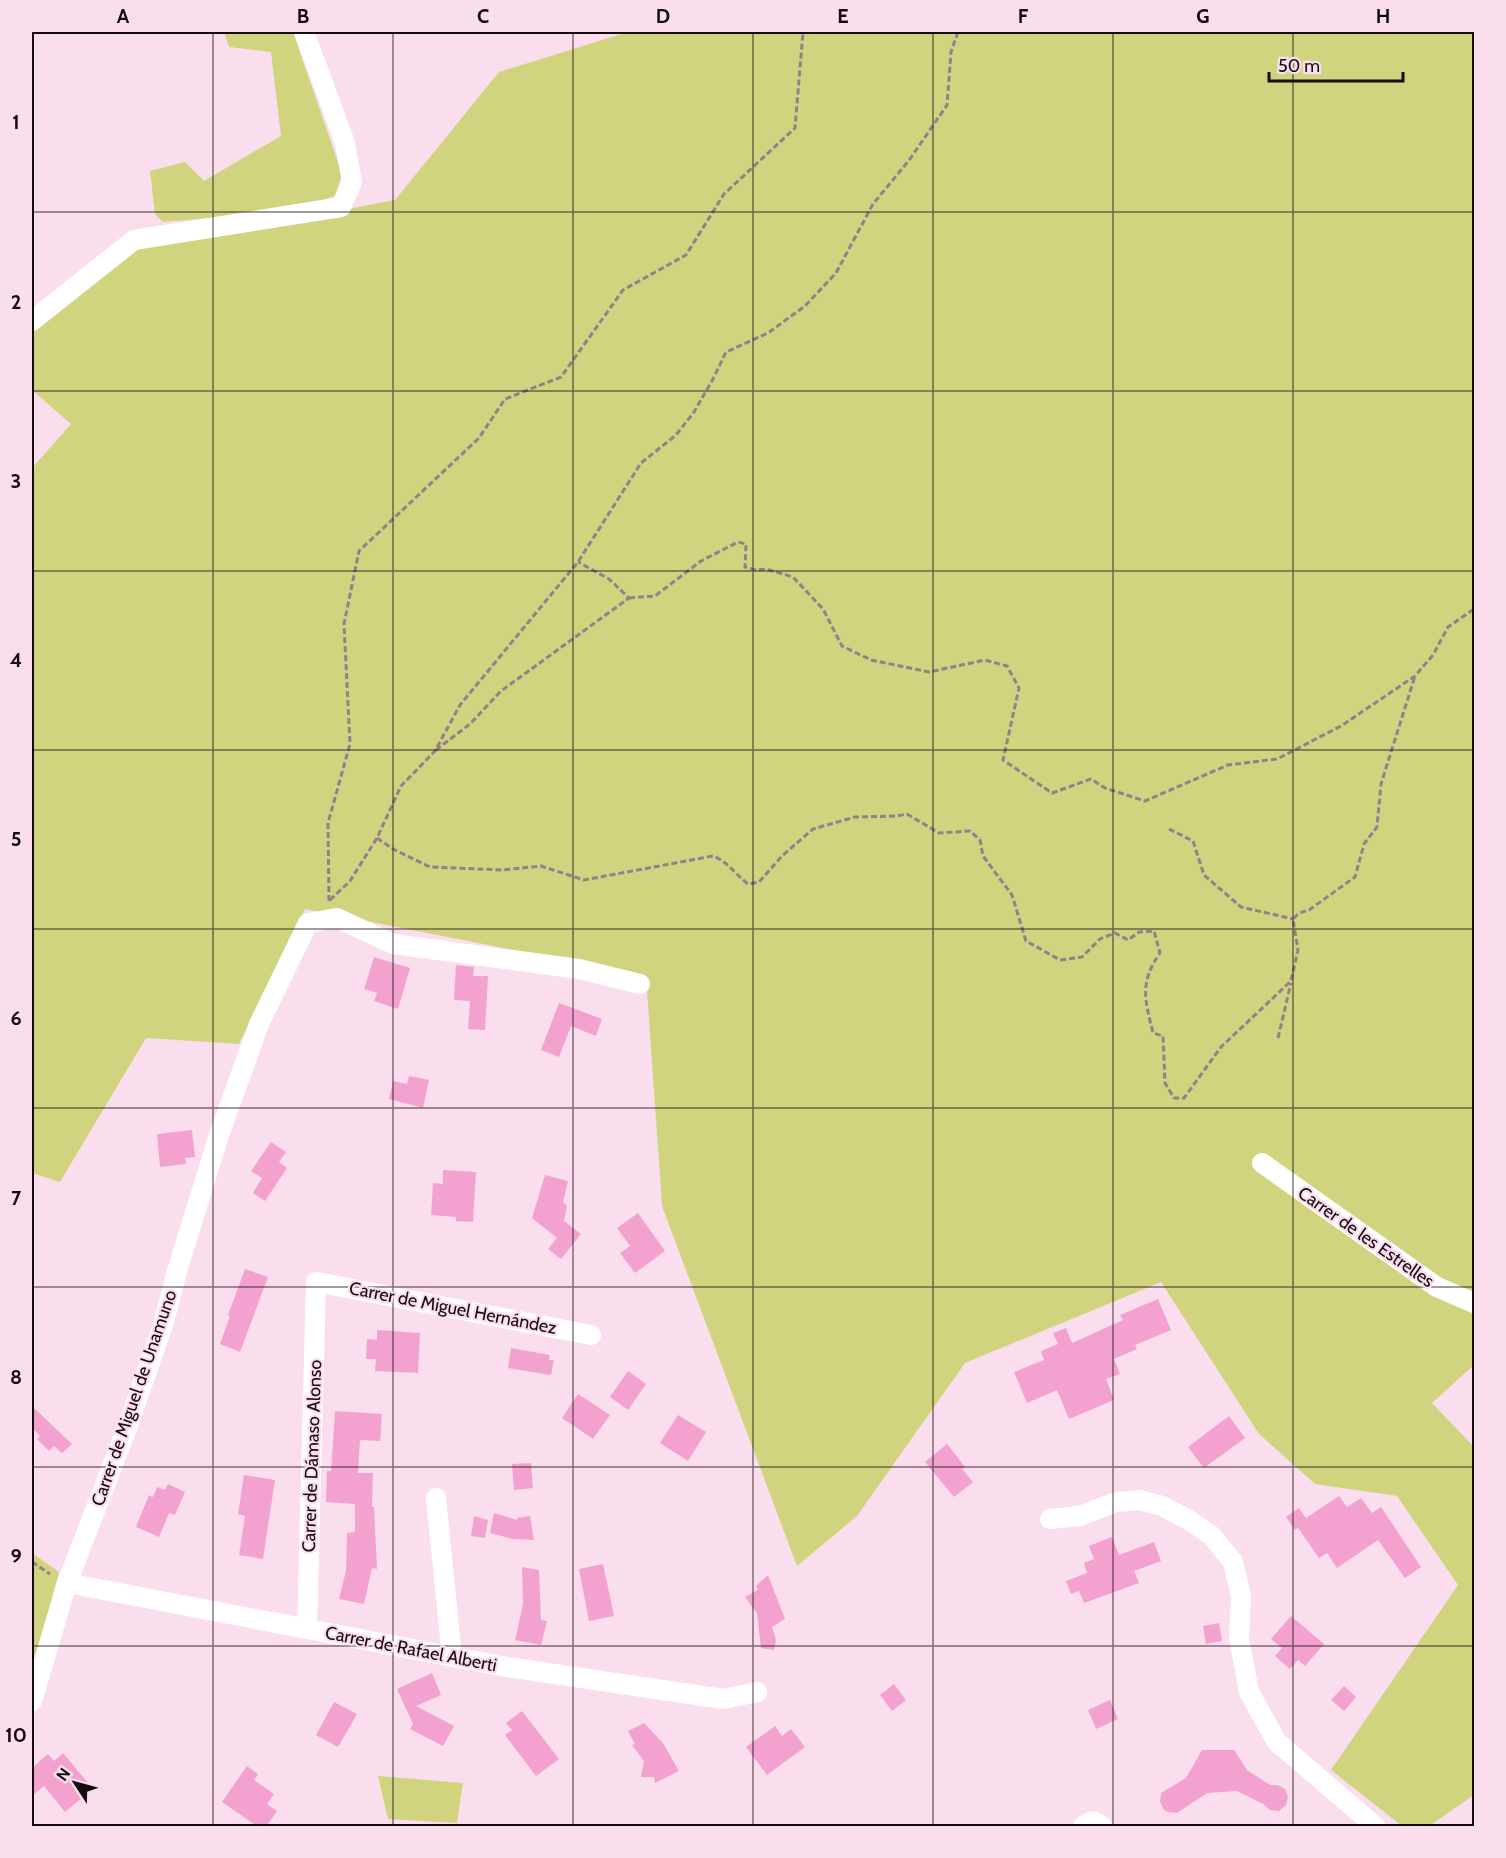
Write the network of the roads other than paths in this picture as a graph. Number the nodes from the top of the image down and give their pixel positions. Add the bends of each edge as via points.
1 (304, 32) edge
2 (32, 321) edge
3 (640, 984) dead end
4 (1262, 1163) dead end
5 (316, 1282) joint
6 (1474, 1303) edge
7 (591, 1335) dead end
8 (436, 1498) dead end
9 (1050, 1519) dead end
10 (68, 1583) junction
11 (307, 1629) junction
12 (452, 1657) junction
13 (757, 1692) dead end
14 (32, 1701) edge
15 (1083, 1827) edge
16 (1102, 1827) edge
17 (1375, 1827) edge

1 - 2 street via 345,143 352,182 341,207 135,240
3 - 10 street, Carrer de Miguel de Unamuno via 579,969 393,944 337,918 308,923 259,1024 220,1132 164,1322
4 - 6 street, Carrer de les Estrelles via 1437,1287
5 - 7 street, Carrer de Miguel Hernández
5 - 11 street, Carrer de Dámaso Alonso
8 - 12 street
9 - 17 street via 1080,1516 1116,1502 1139,1500 1162,1506 1212,1536 1233,1562 1241,1596 1239,1638 1249,1692 1277,1743
10 - 11 street, Carrer de Rafael Alberti
10 - 14 street, Carrer de Miguel de Unamuno
11 - 12 street, Carrer de Rafael Alberti
12 - 13 street, Carrer de Rafael Alberti via 723,1699
15 - 16 street via 1093,1821

